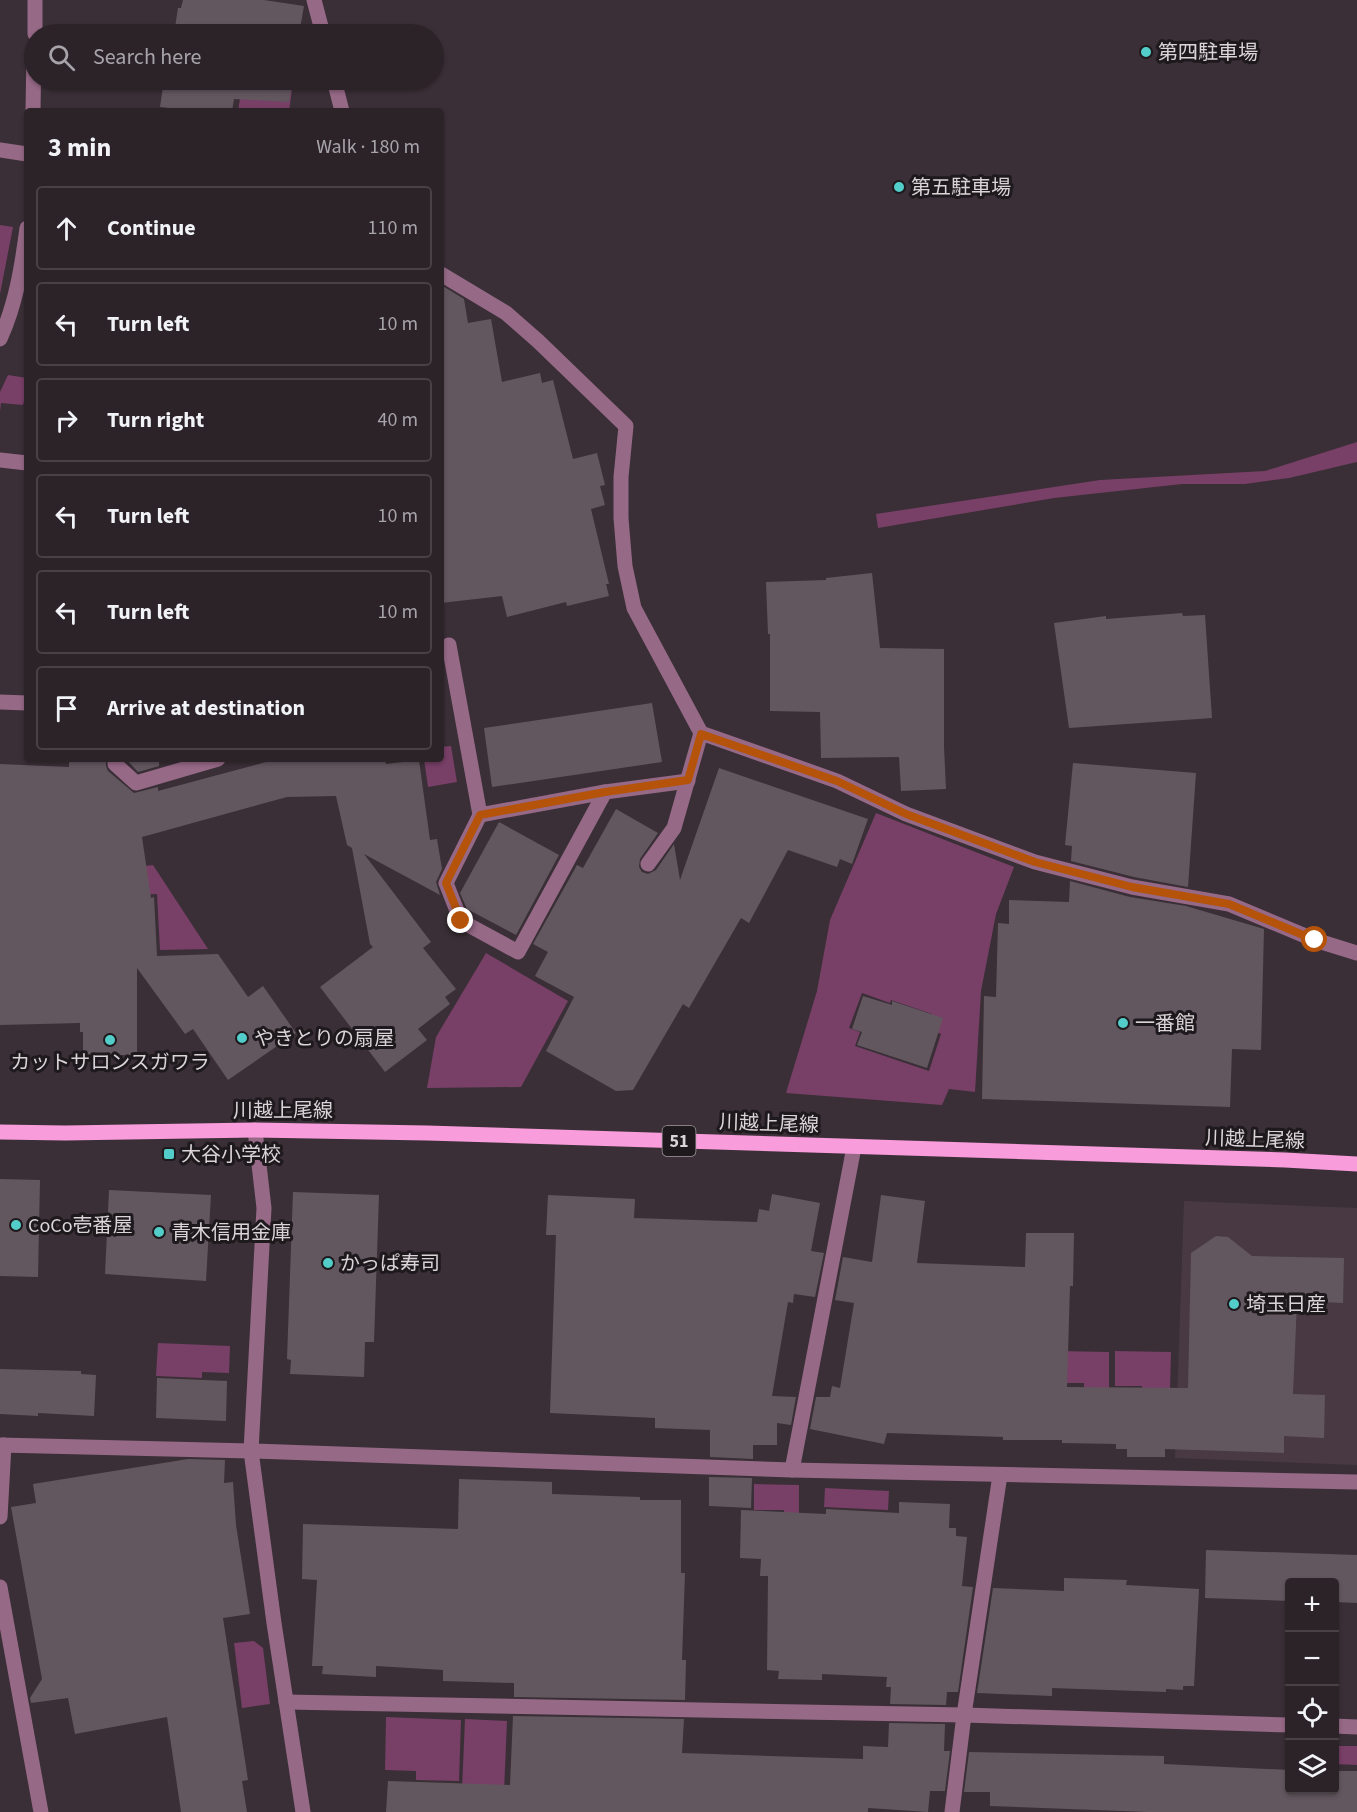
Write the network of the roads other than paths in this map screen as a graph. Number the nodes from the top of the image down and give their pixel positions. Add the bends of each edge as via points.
1 (36, 0) edge
2 (314, 0) edge
3 (35, 24) edge
4 (320, 24) edge
5 (33, 90) edge
6 (337, 90) edge
7 (33, 108) edge
8 (341, 108) edge
9 (0, 150) edge
10 (24, 154) edge
11 (24, 254) edge
12 (444, 276) edge
13 (0, 339) edge
14 (0, 460) edge
15 (24, 463) edge
16 (449, 645) dead end
17 (0, 702) edge
18 (24, 703) edge
19 (701, 734) junction
20 (115, 762) edge
21 (208, 762) edge
22 (688, 780) junction
23 (605, 792) junction
24 (480, 815) junction
25 (648, 864) dead end
26 (1357, 953) edge
27 (255, 1130) junction
28 (0, 1132) edge
29 (854, 1147) junction
30 (1357, 1164) edge
31 (2, 1445) edge
32 (251, 1451) junction
33 (792, 1470) junction
34 (1000, 1475) junction
35 (1357, 1482) edge
36 (0, 1517) edge
37 (0, 1587) edge
38 (286, 1702) junction
39 (964, 1714) junction
40 (1285, 1725) edge
41 (1339, 1726) edge
42 (1357, 1727) edge
43 (41, 1812) edge
44 (303, 1812) edge
45 (951, 1812) edge

1 - 3 street
2 - 4 street
5 - 7 street
6 - 8 street
9 - 10 street
11 - 13 street
12 - 19 street via 506,313 626,426 621,518 634,609
14 - 15 street
16 - 24 street
17 - 18 street
19 - 22 street
19 - 26 street via 837,781 906,814 1035,862 1132,887 1229,904
20 - 21 street via 136,783
22 - 23 street
22 - 25 street via 674,828
23 - 24 street
23 - 24 street via 518,952 461,921 446,883
27 - 28 main road, 川越上尾線 / 51
27 - 29 main road, 川越上尾線 / 51
27 - 32 street via 264,1208
29 - 30 main road, 川越上尾線 / 51
29 - 33 street
31 - 32 street
31 - 36 street
32 - 33 street
32 - 38 street
33 - 34 street
34 - 35 street
34 - 39 street
37 - 43 street
38 - 39 street
38 - 44 street
39 - 40 street
39 - 45 street
41 - 42 street

